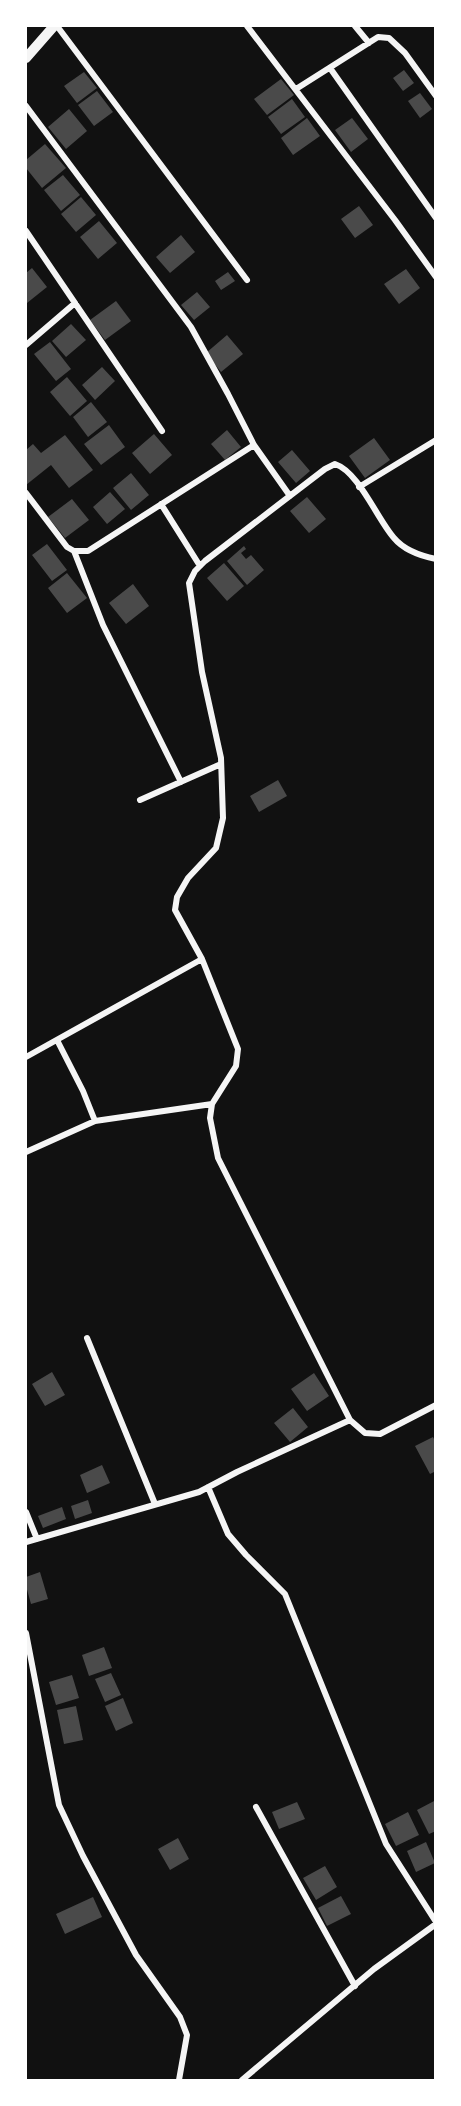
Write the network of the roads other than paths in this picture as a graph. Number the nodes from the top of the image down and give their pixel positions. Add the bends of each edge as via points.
1 (56, 26) edge
2 (247, 26) edge
3 (355, 26) edge
4 (369, 43) junction
5 (26, 58) edge
6 (330, 68) junction
7 (296, 89) junction
8 (435, 96) edge
9 (26, 106) edge
10 (435, 218) edge
11 (26, 231) edge
12 (435, 277) edge
13 (247, 280) dead end
14 (75, 303) junction
15 (26, 345) edge
16 (162, 431) dead end
17 (435, 440) edge
18 (254, 445) junction
19 (359, 487) junction
20 (26, 493) edge
21 (290, 496) junction
22 (161, 504) junction
23 (74, 551) junction
24 (435, 559) edge
25 (200, 566) junction
26 (221, 764) junction
27 (181, 782) junction
28 (140, 800) dead end
29 (202, 959) junction
30 (57, 1040) junction
31 (26, 1058) edge
32 (212, 1104) junction
33 (95, 1121) junction
34 (26, 1150) edge
35 (87, 1338) dead end
36 (435, 1405) edge
37 (350, 1420) junction
38 (208, 1487) junction
39 (155, 1504) junction
40 (26, 1512) edge
41 (37, 1539) junction
42 (26, 1542) edge
43 (26, 1633) edge
44 (256, 1807) dead end
45 (435, 1923) edge
46 (355, 1986) junction
47 (179, 2080) edge
48 (242, 2080) edge

1 - 5 street
1 - 13 street
2 - 7 street
3 - 4 street
4 - 6 street
4 - 8 street via 389,38 405,53
6 - 7 street
6 - 10 street
7 - 12 street
9 - 18 street via 191,327
11 - 14 street
14 - 15 street
14 - 16 street
17 - 19 street
18 - 21 street
18 - 22 street
19 - 21 street via 341,466 334,464
19 - 24 street via 394,539 422,556
20 - 23 street
21 - 25 street
22 - 23 street via 88,551
22 - 25 street
23 - 27 street via 103,625
25 - 26 street via 189,583
26 - 27 street
26 - 29 street via 224,818 216,848 188,878 177,897 175,910
27 - 28 street
29 - 30 street
29 - 32 street via 238,1049 236,1066
30 - 31 street
30 - 33 street
32 - 33 street
32 - 37 street via 210,1118 218,1158
33 - 34 street
35 - 39 street
36 - 37 street via 380,1434 365,1433
37 - 38 street
38 - 39 street
38 - 45 street via 228,1534 285,1594 386,1844
39 - 41 street
40 - 41 street
41 - 42 street
43 - 47 street via 59,1805 136,1955 180,2017 186,2035
44 - 46 street
45 - 46 street
46 - 48 street

